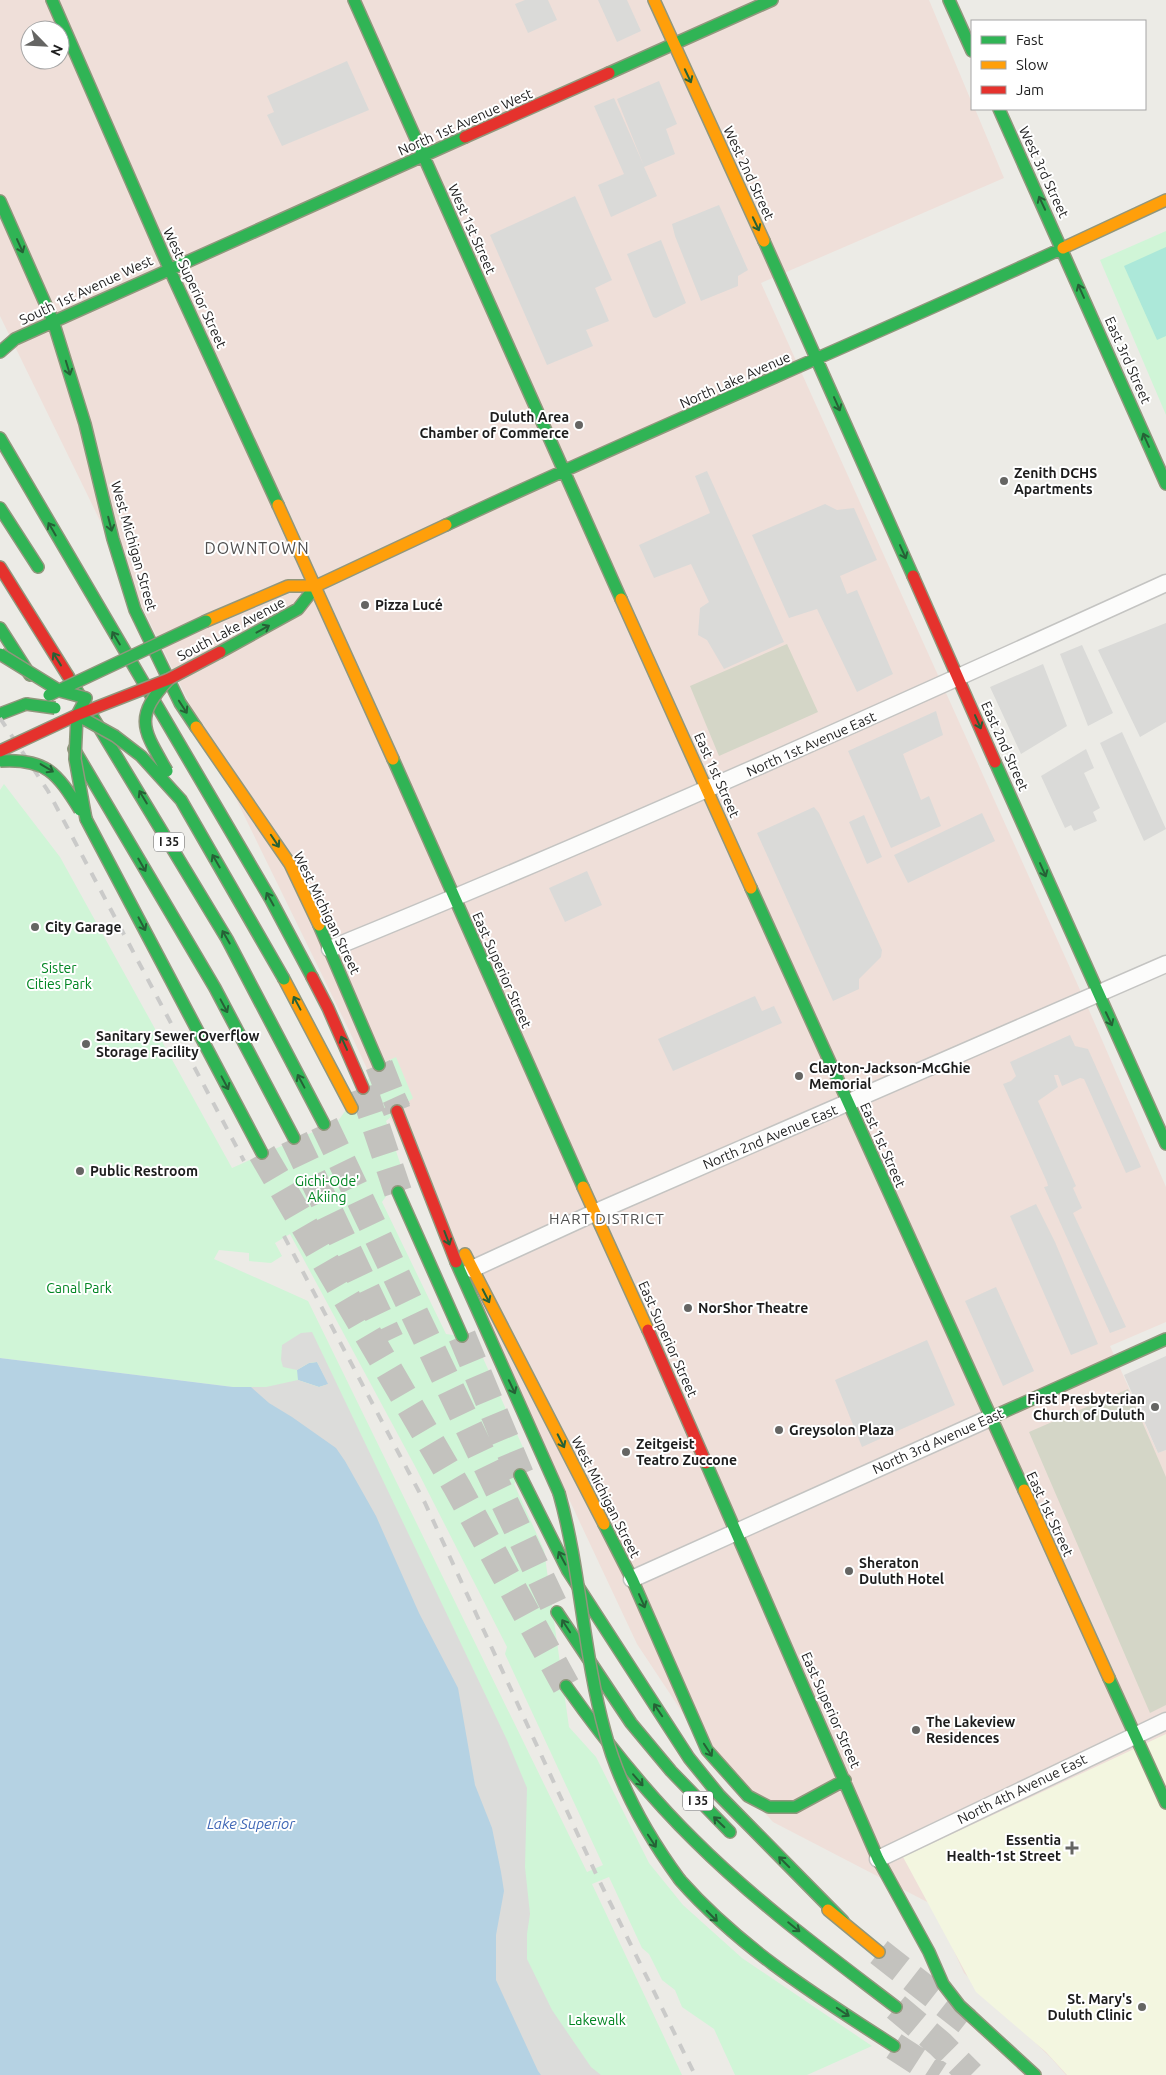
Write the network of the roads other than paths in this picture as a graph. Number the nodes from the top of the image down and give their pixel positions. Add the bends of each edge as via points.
1 (52, 0) edge
2 (354, 0) edge
3 (654, 0) edge
4 (772, 0) edge
5 (949, 0) edge
6 (674, 44) junction
7 (971, 49) edge
8 (999, 110) edge
9 (423, 157) junction
10 (1166, 200) edge
11 (0, 201) edge
12 (1062, 248) junction
13 (169, 268) junction
14 (53, 321) junction
15 (15, 339) junction
16 (0, 342) edge
17 (0, 352) edge
18 (818, 359) junction
19 (0, 438) edge
20 (563, 470) junction
21 (1166, 484) edge
22 (0, 508) edge
23 (0, 567) edge
24 (38, 568) dead end
25 (1166, 583) edge
26 (316, 586) junction
27 (0, 628) edge
28 (0, 654) edge
29 (109, 667) junction
30 (958, 677) junction
31 (169, 679) junction
32 (60, 691) junction
33 (92, 691) junction
34 (116, 699) junction
35 (26, 704) junction
36 (0, 714) edge
37 (77, 715) junction
38 (0, 751) edge
39 (0, 760) edge
40 (707, 791) junction
41 (181, 800) junction
42 (86, 819) junction
43 (454, 899) junction
44 (330, 949) junction
45 (1166, 964) edge
46 (1098, 995) junction
47 (379, 1065) dead end
48 (364, 1088) tunnel mouth
49 (848, 1103) junction
50 (352, 1108) dead end
51 (324, 1124) tunnel mouth
52 (294, 1138) tunnel mouth
53 (1166, 1144) edge
54 (262, 1153) tunnel mouth
55 (398, 1192) tunnel mouth
56 (594, 1213) junction
57 (472, 1269) junction
58 (462, 1336) tunnel mouth
59 (1166, 1339) edge
60 (990, 1418) junction
61 (520, 1475) tunnel mouth
62 (737, 1531) junction
63 (632, 1579) junction
64 (557, 1612) tunnel mouth
65 (566, 1686) tunnel mouth
66 (1166, 1721) edge
67 (1136, 1735) junction
68 (845, 1780) junction
69 (1166, 1803) edge
70 (736, 1838) dead end
71 (878, 1859) junction
72 (778, 1872) dead end
73 (843, 1921) junction
74 (879, 1952) tunnel mouth
75 (896, 2007) tunnel mouth
76 (894, 2046) tunnel mouth
77 (1035, 2075) edge

1 - 13 main road, West Superior Street
2 - 9 main road, West 1st Street
3 - 6 main road, West 2nd Street
4 - 6 main road, North 1st Avenue West
5 - 7 main road
6 - 9 main road, North 1st Avenue West
6 -> 18 main road, West 2nd Street
12 -> 8 main road, West 3rd Street
9 - 13 main road, North 1st Avenue West
9 - 20 main road, West 1st Street
10 - 12 main road, North Lake Avenue
11 -> 14 main road, West Michigan Street
12 - 18 main road, North Lake Avenue
21 -> 12 main road, East 3rd Street
13 - 14 main road, South 1st Avenue West
13 - 26 main road, West Superior Street
14 - 15 main road, South 1st Avenue West
14 -> 44 main road, West Michigan Street via 85,424 135,610 180,703 290,864
15 - 16 main road
15 - 17 main road
18 - 20 main road, North Lake Avenue
18 -> 30 main road, East 2nd Street
48 -> 19 main road via 328,1008 271,900
20 - 26 main road, North Lake Avenue
20 - 40 main road, East 1st Street
22 - 24 main road
51 -> 23 main road, I 35 via 227,939
25 - 30 street, North 1st Avenue East
26 - 29 main road, South Lake Avenue, bridge via 288,586
31 -> 26 main road, South Lake Avenue, bridge via 298,610
26 - 43 main road, East Superior Street
27 -> 52 main road, I 35 via 215,988
28 - 32 main road, bridge
29 - 32 main road, South Lake Avenue, bridge
29 - 33 main road
30 - 40 street, North 1st Avenue East
30 -> 46 main road, East 2nd Street
31 - 34 main road, South Lake Avenue, bridge
31 - 41 main road, bridge via 154,696 145,718 150,738
32 - 33 main road, bridge
32 - 35 main road, South Lake Avenue, bridge
33 - 34 main road
33 - 37 main road, bridge
34 - 37 main road, South Lake Avenue, bridge
35 - 36 main road, South Lake Avenue
35 - 37 main road, bridge
37 - 38 main road, South Lake Avenue, bridge
37 - 41 main road, bridge via 115,736 141,756
37 - 42 main road, bridge via 75,759
39 -> 42 main road, bridge via 27,759 53,772 64,782
40 - 43 street, North 1st Avenue East
40 - 49 main road, East 1st Street
50 -> 41 main road, bridge via 284,979
42 -> 54 main road
43 - 44 street, North 1st Avenue East
43 - 56 main road, East Superior Street
44 - 47 main road, West Michigan Street
45 - 46 street, North 2nd Avenue East
46 - 49 street, North 2nd Avenue East
46 -> 53 main road, East 2nd Street
49 - 56 street, North 2nd Avenue East
49 - 60 main road, East 1st Street
55 - 58 main road
56 - 57 street, North 2nd Avenue East
56 - 62 main road, East Superior Street
57 -> 63 main road, West Michigan Street
57 -> 76 main road, West Michigan Street, bridge via 398,1110 466,1287 559,1493 572,1541 599,1709 614,1762 643,1827 680,1880 717,1920 747,1946
59 - 60 main road, North 3rd Avenue East
60 - 62 street, North 3rd Avenue East
60 - 67 main road, East 1st Street
73 -> 61 main road via 719,1795 689,1758 568,1571
62 - 63 street, North 3rd Avenue East
62 - 68 main road, East Superior Street
63 -> 68 main road, West Michigan Street via 706,1748 748,1796 769,1807 795,1807
70 -> 64 main road, I 35 via 681,1783 639,1734
65 -> 75 main road, I 35 via 617,1756 699,1845 793,1927
66 - 67 street, North 4th Avenue East
67 - 69 main road, East 1st Street
67 - 71 street, North 4th Avenue East
68 - 71 main road, East Superior Street
71 - 77 main road, East Superior Street via 943,1984 960,2006
72 - 73 main road
73 - 74 main road

